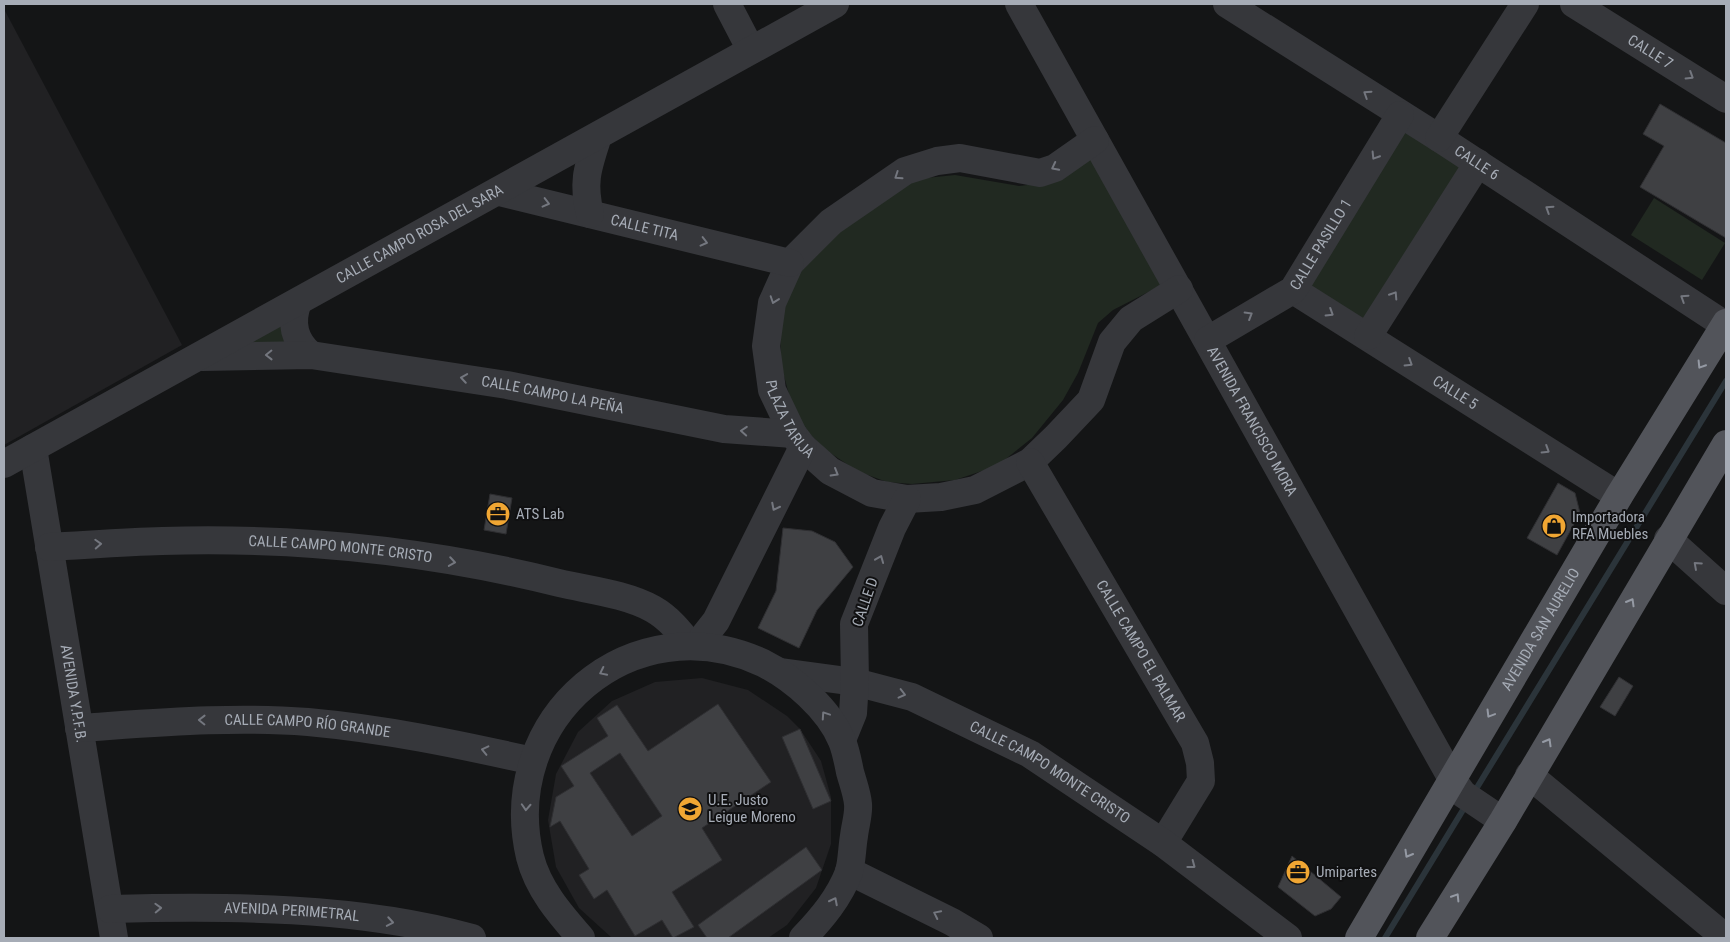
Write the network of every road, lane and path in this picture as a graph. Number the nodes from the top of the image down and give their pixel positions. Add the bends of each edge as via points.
1 (727, 4) edge
2 (835, 4) edge
3 (1020, 4) edge
4 (1227, 4) edge
5 (1526, 4) edge
6 (1574, 4) edge
7 (750, 50) junction
8 (1726, 99) edge
9 (1400, 115) junction
10 (598, 136) junction
11 (1439, 138) junction
12 (1095, 140) junction
13 (1478, 163) junction
14 (499, 192) junction
15 (590, 214) junction
16 (790, 263) junction
17 (1179, 289) junction
18 (1292, 290) junction
19 (298, 302) junction
20 (1726, 324) edge
21 (1368, 336) junction
22 (1208, 340) junction
23 (312, 354) junction
24 (195, 357) junction
25 (798, 440) junction
26 (1726, 444) edge
27 (33, 448) junction
28 (1030, 462) junction
29 (4, 464) edge
30 (1620, 496) junction
31 (907, 499) junction
32 (1668, 539) junction
33 (49, 547) junction
34 (1726, 591) edge
35 (628, 600) junction
36 (694, 646) junction
37 (642, 653) junction
38 (781, 672) junction
39 (855, 682) junction
40 (79, 728) junction
41 (842, 740) junction
42 (532, 761) junction
43 (1529, 775) junction
44 (1457, 786) junction
45 (1496, 817) junction
46 (1163, 843) junction
47 (849, 871) junction
48 (110, 909) junction
49 (114, 938) edge
50 (472, 938) edge
51 (581, 938) edge
52 (803, 938) edge
53 (979, 938) edge
54 (1288, 938) edge
55 (1359, 938) edge
56 (1430, 938) edge
57 (1726, 938) edge

1 - 7 street
2 - 7 street, CALLE CAMPO ROSA DEL SARA
3 - 12 street, AVENIDA FRANCISCO MORA
9 -> 4 street, CALLE 6
5 - 11 street
6 -> 8 street, CALLE 7
7 - 10 street, CALLE CAMPO ROSA DEL SARA
9 - 11 street, CALLE 6
9 -> 18 street, CALLE PASILLO 1
10 - 14 street, CALLE CAMPO ROSA DEL SARA
10 - 15 street via 586,177 585,192
11 - 13 street, CALLE 6
12 -> 16 street, PLAZA TARIJA via 1055,168 1040,173 960,158 905,171 832,222
12 - 17 street, AVENIDA FRANCISCO MORA
20 -> 13 street, CALLE 6
21 -> 13 street
14 -> 15 street, CALLE TITA
14 - 19 street, CALLE CAMPO ROSA DEL SARA
15 -> 16 street, CALLE TITA
16 -> 25 street, PLAZA TARIJA via 772,303 766,346 772,390
17 - 22 street, AVENIDA FRANCISCO MORA
17 - 28 street, PLAZA TARIJA via 1131,319 1112,342 1090,400
18 -> 21 street, CALLE 5
22 -> 18 street, CALLE PASILLO 1
19 - 23 street via 294,312 295,331 304,348
19 - 24 street, CALLE CAMPO ROSA DEL SARA
20 -> 30 main road, AVENIDA SAN AURELIO
21 -> 30 street, CALLE 5
22 - 44 street, AVENIDA FRANCISCO MORA
23 -> 24 street, CALLE CAMPO LA PEÑA
25 -> 23 street, CALLE CAMPO LA PEÑA via 724,429 507,385
24 - 27 street, CALLE CAMPO ROSA DEL SARA
25 -> 31 street, PLAZA TARIJA via 830,471 872,492
25 -> 36 street via 716,621
26 - 32 main road
27 - 29 street, CALLE CAMPO ROSA DEL SARA
27 - 33 street, AVENIDA Y.P.F.B.
28 - 31 street, PLAZA TARIJA via 975,490 941,498
28 - 46 street, CALLE CAMPO EL PALMAR via 1195,743 1201,781
30 -> 44 main road, AVENIDA SAN AURELIO
39 -> 31 street, CALLE D via 854,624
34 -> 32 street
43 -> 32 main road
33 -> 35 street, CALLE CAMPO MONTE CRISTO via 164,541 281,542 359,549 514,572
33 - 40 street, AVENIDA Y.P.F.B.
35 - 36 street, CALLE CAMPO MONTE CRISTO via 653,609
35 - 37 street via 648,627 648,644
36 - 37 street via 666,647
36 - 38 street via 741,653
37 -> 42 street via 595,676 557,713
38 - 39 street, CALLE CAMPO MONTE CRISTO
41 -> 38 street via 816,702
39 - 41 street, CALLE D via 852,713
39 -> 46 street, CALLE CAMPO MONTE CRISTO via 912,697 1030,754
42 -> 40 street, CALLE CAMPO RÍO GRANDE via 420,736 306,722 192,720
40 - 48 street, AVENIDA Y.P.F.B.
41 - 47 street via 858,805
42 -> 51 street via 524,809 530,858 551,903
43 - 45 main road
43 - 57 street
44 - 45 street, AVENIDA FRANCISCO MORA
44 -> 55 main road, AVENIDA SAN AURELIO
56 -> 45 main road
46 -> 54 street, CALLE CAMPO MONTE CRISTO
52 -> 47 street via 830,909
53 -> 47 street
48 - 49 street, AVENIDA Y.P.F.B.
48 -> 50 street, AVENIDA PERIMETRAL via 281,910 368,918

